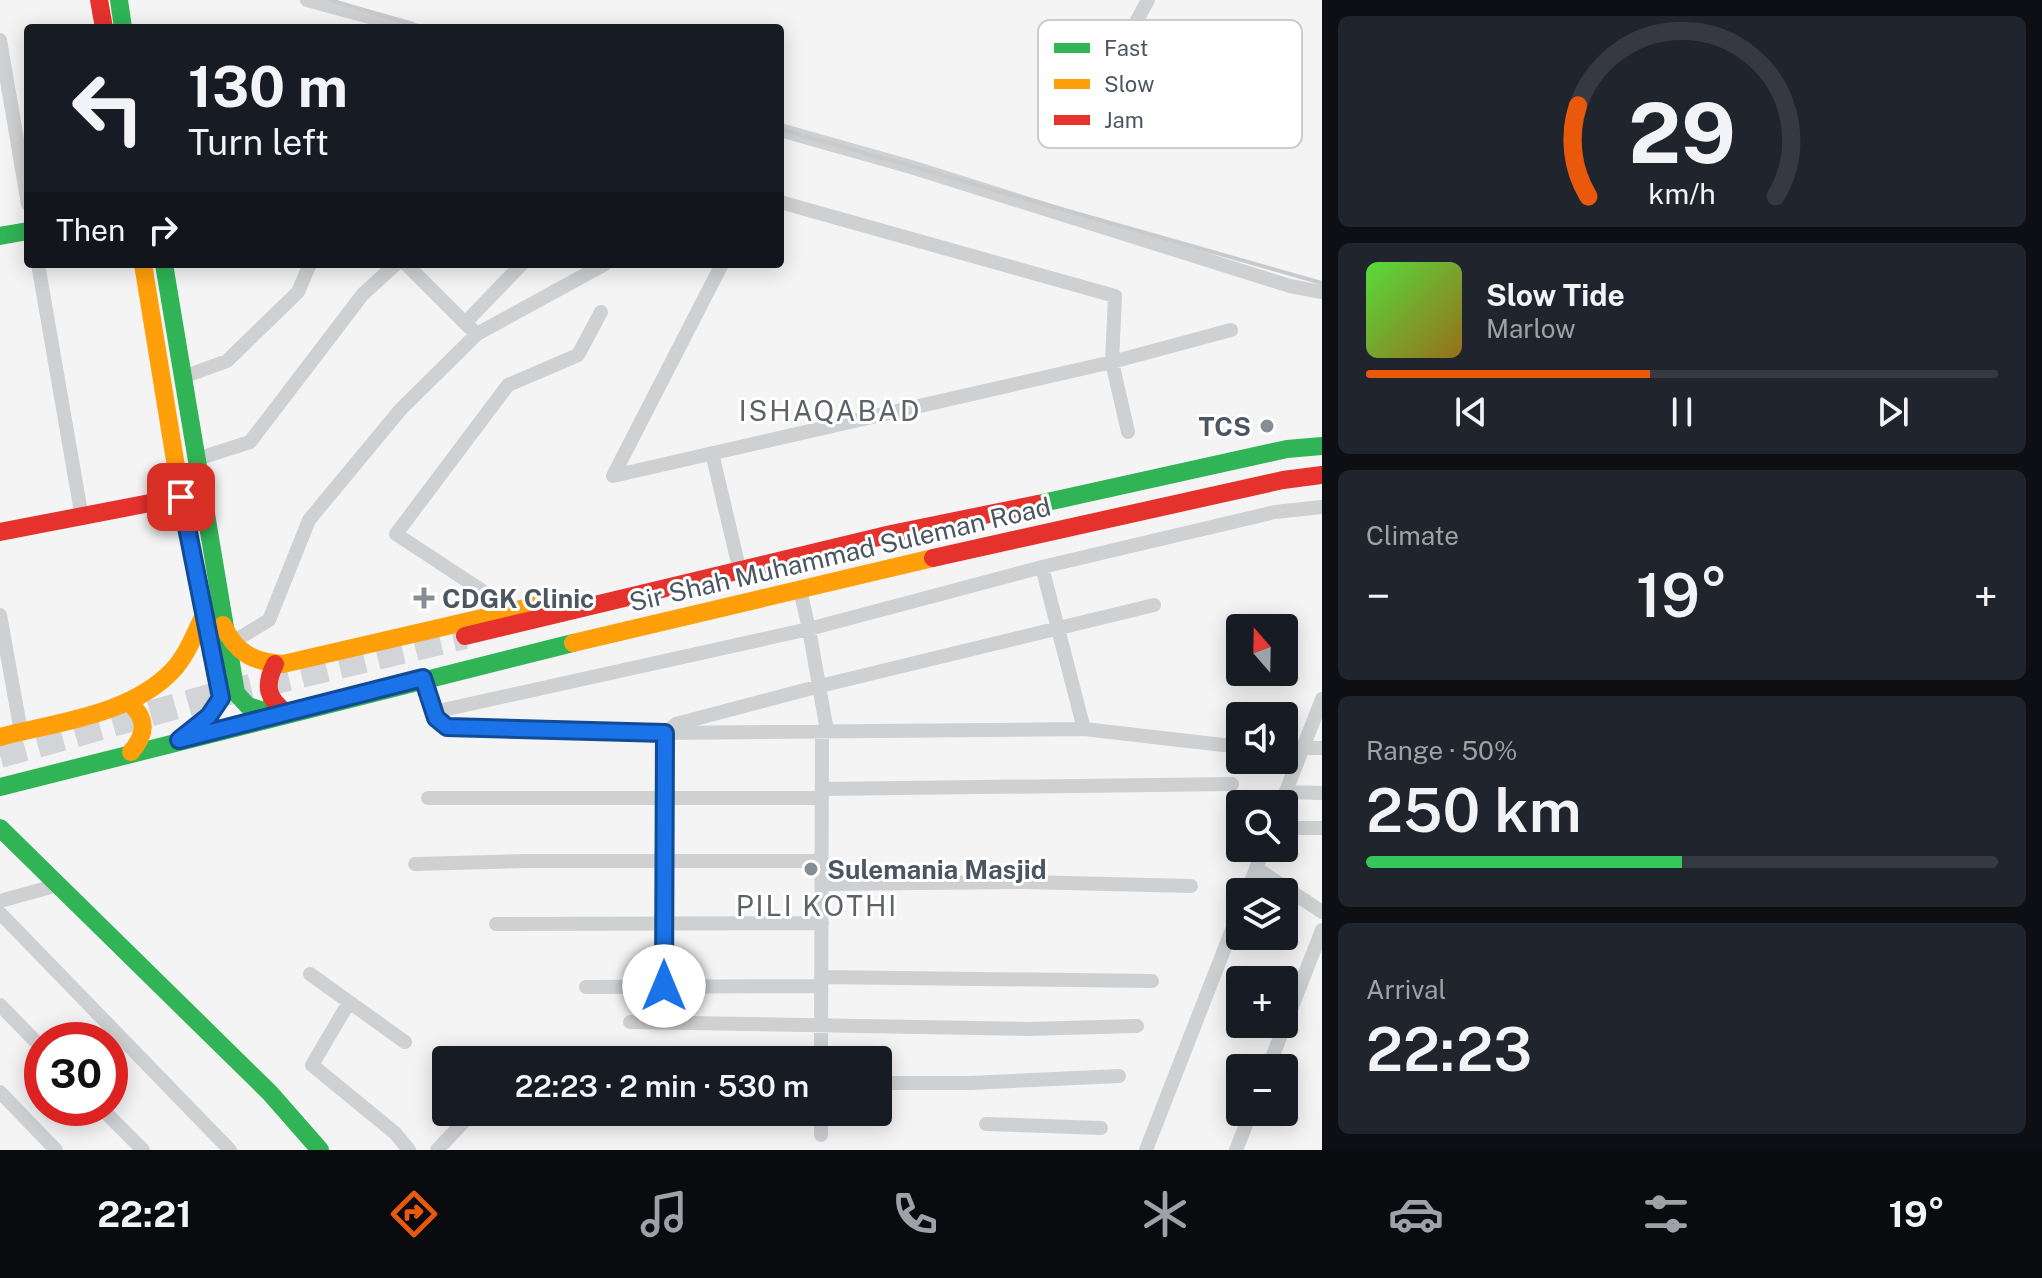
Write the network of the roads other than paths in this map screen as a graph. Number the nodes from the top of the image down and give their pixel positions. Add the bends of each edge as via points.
1 (99, 0) edge
2 (119, 0) edge
3 (307, 0) edge
4 (1148, 0) edge
5 (1137, 20) edge
6 (103, 24) edge
7 (122, 24) edge
8 (395, 24) edge
9 (0, 40) edge
10 (784, 131) edge
11 (24, 181) edge
12 (784, 203) edge
13 (24, 232) edge
14 (0, 236) edge
15 (39, 268) edge
16 (144, 268) edge
17 (165, 268) edge
18 (308, 268) edge
19 (392, 268) edge
20 (410, 268) edge
21 (518, 268) edge
22 (598, 268) edge
23 (720, 268) edge
24 (1322, 292) edge
25 (601, 312) dead end
26 (465, 323) junction
27 (1231, 330) dead end
28 (477, 334) junction
29 (1112, 362) junction
30 (183, 377) junction
31 (1128, 432) dead end
32 (1322, 446) edge
33 (712, 453) junction
34 (197, 459) junction
35 (1322, 475) edge
36 (181, 497) junction
37 (1322, 507) edge
38 (82, 518) junction
39 (0, 532) edge
40 (891, 534) junction
41 (737, 559) junction
42 (1042, 567) junction
43 (800, 590) junction
44 (1154, 605) dead end
45 (513, 611) junction
46 (0, 615) edge
47 (204, 615) junction
48 (223, 625) junction
49 (809, 629) junction
50 (1059, 629) junction
51 (465, 636) tunnel mouth
52 (231, 643) junction
53 (275, 664) junction
54 (423, 678) junction
55 (820, 686) junction
56 (1322, 699) edge
57 (129, 702) junction
58 (434, 712) junction
59 (283, 714) junction
60 (1084, 729) junction
61 (824, 731) junction
62 (21, 732) junction
63 (665, 733) junction
64 (0, 737) edge
65 (179, 740) junction
66 (1226, 745) edge
67 (1298, 748) edge
68 (1303, 748) junction
69 (1322, 748) edge
70 (131, 752) junction
71 (1232, 784) dead end
72 (0, 787) edge
73 (1287, 790) edge
74 (1322, 793) edge
75 (822, 794) junction
76 (1298, 796) edge
77 (428, 798) dead end
78 (664, 798) junction
79 (0, 828) edge
80 (1298, 828) edge
81 (1322, 828) edge
82 (664, 861) junction
83 (822, 861) junction
84 (1258, 862) edge
85 (415, 864) dead end
86 (1256, 868) junction
87 (1252, 878) edge
88 (822, 884) junction
89 (58, 885) junction
90 (1191, 886) dead end
91 (0, 901) edge
92 (1322, 912) edge
93 (0, 913) edge
94 (664, 922) junction
95 (822, 923) junction
96 (496, 924) dead end
97 (1322, 930) edge
98 (1226, 945) edge
99 (310, 974) dead end
100 (821, 981) junction
101 (1152, 981) dead end
102 (664, 986) junction
103 (586, 987) dead end
104 (348, 1004) junction
105 (0, 1005) edge
106 (664, 1021) junction
107 (630, 1022) dead end
108 (821, 1025) junction
109 (1137, 1026) dead end
110 (24, 1030) edge
111 (405, 1042) dead end
112 (821, 1046) edge
113 (1273, 1054) edge
114 (1119, 1076) dead end
115 (892, 1083) edge
116 (0, 1092) edge
117 (986, 1124) dead end
118 (119, 1126) edge
119 (460, 1126) edge
120 (821, 1126) edge
121 (1245, 1126) edge
122 (1101, 1128) dead end
123 (821, 1135) dead end
124 (56, 1150) edge
125 (143, 1150) edge
126 (230, 1150) edge
127 (320, 1150) edge
128 (409, 1150) edge
129 (437, 1150) edge
130 (1146, 1150) edge
131 (1236, 1150) edge

1 - 6 main road
2 - 7 main road
3 - 8 street
4 - 5 street
9 - 11 street
10 - 24 street
12 - 29 street via 1110,294 1116,301
13 - 14 main road
15 - 38 street
16 - 36 main road
17 - 30 main road
18 - 30 street via 298,292 227,361
19 - 34 street via 363,294 250,442
20 - 26 street
21 - 26 street
22 - 28 street
23 - 33 street via 613,476
25 - 45 street via 578,355 508,385 396,534
26 - 28 street
27 - 29 street
28 - 52 street via 401,409 309,520 269,620
29 - 31 street
29 - 33 street
30 - 34 main road
32 - 40 main road, Sir Shah Muhammad Suleman Road via 1287,449
33 - 41 street
34 - 48 main road
35 - 43 main road, Sir Shah Muhammad Suleman Road via 1093,521
36 - 38 main road
36 - 47 main road
37 - 42 street via 1275,512
38 - 39 main road
40 - 41 main road
40 - 51 main road, Sir Shah Muhammad Suleman Road
41 - 45 main road
42 - 49 street
42 - 50 street
43 - 49 street
43 - 54 main road, Sir Shah Muhammad Suleman Road
44 - 50 street
45 - 53 main road
46 - 62 street
47 - 57 main road via 176,667
47 - 65 main road via 221,698 209,716
48 - 52 main road
48 - 59 main road via 236,693 248,706
49 - 55 street
49 - 58 street
50 - 55 street
50 - 60 street
52 - 53 main road via 241,654
53 - 59 main road via 266,688
54 - 58 street
54 - 59 main road, Sir Shah Muhammad Suleman Road
55 - 61 street
55 - 63 street via 676,724
56 - 68 street
57 - 62 main road
57 - 70 main road via 145,726 142,741
58 - 63 street via 447,727
59 - 65 main road, Sir Shah Muhammad Suleman Road
60 - 61 street
60 - 66 street
61 - 63 street
61 - 75 street
62 - 64 main road
63 - 78 street
65 - 70 main road, Sir Shah Muhammad Suleman Road
67 - 68 street
68 - 69 street
68 - 73 street
70 - 72 main road, Sir Shah Muhammad Suleman Road
71 - 75 street
74 - 76 street
75 - 78 street
75 - 83 street
77 - 78 street
78 - 82 street
79 - 89 main road
80 - 81 street
82 - 83 street
82 - 85 street
82 - 94 street
83 - 88 street
84 - 86 street
86 - 87 street
86 - 92 street
88 - 90 street
88 - 95 street
89 - 91 street
89 - 127 main road via 270,1093
93 - 126 street
94 - 95 street
94 - 96 street
94 - 102 street
95 - 100 street
97 - 113 street
98 - 130 street
99 - 104 street
100 - 101 street
100 - 102 street
100 - 108 street
102 - 103 street
102 - 106 street
104 - 111 street
104 - 128 street via 312,1065
105 - 110 street
106 - 107 street
106 - 108 street
108 - 109 street
108 - 112 street
114 - 115 street
116 - 124 street
117 - 122 street
118 - 125 street
119 - 129 street
120 - 123 street
121 - 131 street

